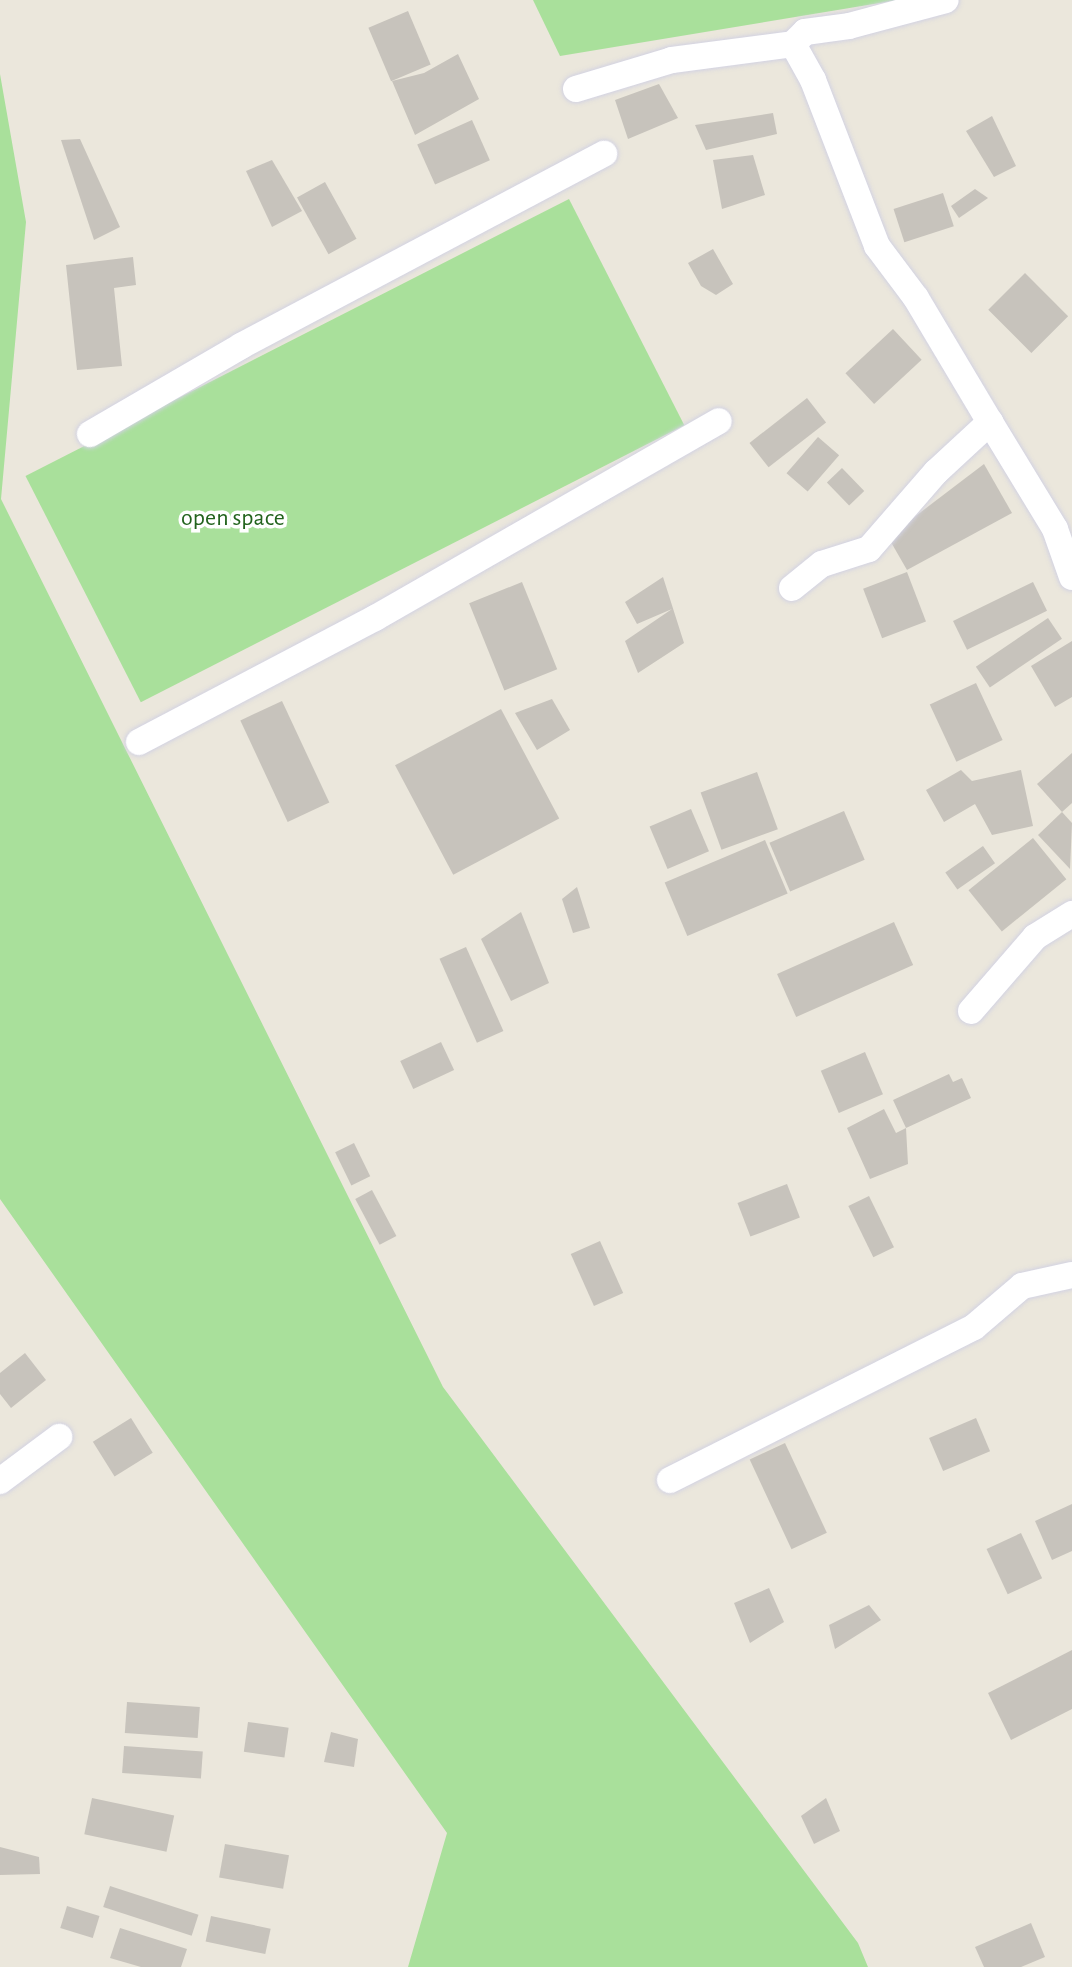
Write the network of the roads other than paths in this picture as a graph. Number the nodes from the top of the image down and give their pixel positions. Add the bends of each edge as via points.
1 (946, 0) edge
2 (793, 44) junction
3 (576, 89) dead end
4 (604, 154) dead end
5 (719, 421) dead end
6 (990, 422) junction
7 (90, 434) dead end
8 (1063, 521) edge
9 (1072, 577) edge
10 (792, 588) dead end
11 (139, 742) dead end
12 (1072, 914) edge
13 (971, 1011) dead end
14 (1072, 1275) edge
15 (59, 1437) dead end
16 (670, 1479) dead end
17 (0, 1481) edge

1 - 2 street via 849,26 806,32
2 - 3 street via 672,60
2 - 6 street via 813,80 877,246 916,298
4 - 7 street via 241,346
5 - 11 street via 375,618
6 - 8 street
6 - 10 street via 936,472 869,549 822,564
8 - 9 street
12 - 13 street via 1035,937
14 - 16 street via 1022,1286 974,1327
15 - 17 street

